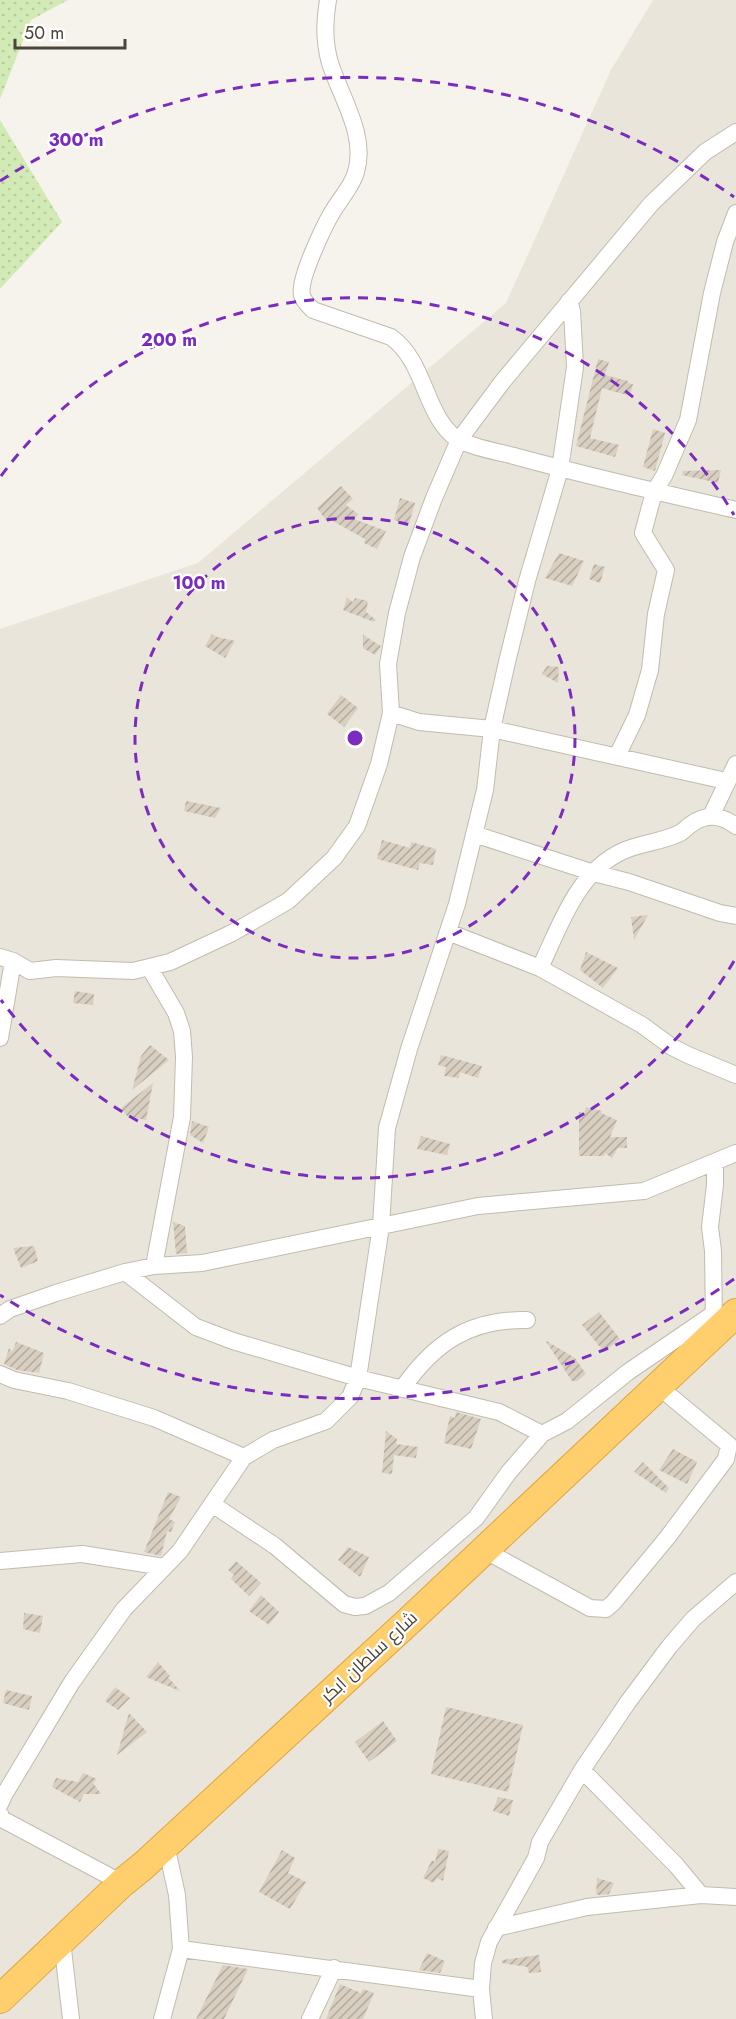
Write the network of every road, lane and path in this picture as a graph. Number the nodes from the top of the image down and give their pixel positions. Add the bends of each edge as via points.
1 (328, 0) edge
2 (736, 132) edge
3 (736, 213) edge
4 (730, 244) edge
5 (570, 301) junction
6 (459, 440) junction
7 (560, 469) junction
8 (654, 492) junction
9 (736, 510) edge
10 (391, 712) junction
11 (492, 729) junction
12 (617, 756) junction
13 (736, 764) edge
14 (726, 781) junction
15 (711, 816) junction
16 (736, 826) edge
17 (474, 834) junction
18 (594, 873) junction
19 (736, 916) edge
20 (448, 932) junction
21 (7, 959) edge
22 (149, 967) junction
23 (540, 968) junction
24 (0, 1038) edge
25 (736, 1075) edge
26 (734, 1150) edge
27 (715, 1162) junction
28 (381, 1226) junction
29 (154, 1266) junction
30 (125, 1272) junction
31 (0, 1316) edge
32 (527, 1320) dead end
33 (721, 1320) edge
34 (0, 1374) edge
35 (358, 1378) junction
36 (658, 1386) junction
37 (402, 1389) junction
38 (542, 1434) junction
39 (244, 1457) junction
40 (731, 1462) edge
41 (212, 1504) junction
42 (484, 1550) junction
43 (0, 1561) edge
44 (164, 1567) junction
45 (736, 1582) edge
46 (582, 1770) junction
47 (0, 1804) edge
48 (0, 1814) edge
49 (166, 1845) junction
50 (123, 1883) junction
51 (734, 1894) edge
52 (701, 1895) junction
53 (496, 1928) junction
54 (62, 1941) junction
55 (181, 1949) junction
56 (334, 1968) junction
57 (481, 1989) junction
58 (0, 1999) edge
59 (71, 2019) edge
60 (162, 2019) edge
61 (310, 2019) edge
62 (484, 2019) edge

1 - 6 street via 324,23 330,63 360,151 356,174 332,213 303,275 301,295 313,310 391,337 402,345 443,425
2 - 5 street via 705,152 651,204
3 - 4 street
4 - 8 street via 712,293 688,420
5 - 6 street
5 - 7 street via 575,367
6 - 7 street
6 - 10 street via 412,557 400,602 388,664
7 - 8 street
7 - 11 street via 527,581
8 - 9 street
8 - 12 street via 643,533 666,570 650,670 638,715
10 - 11 street via 419,722
10 - 22 street via 379,764 357,826 334,858 288,901 232,933 170,962
11 - 12 street
11 - 17 street via 485,790
12 - 14 street
13 - 14 street
14 - 15 street
15 - 16 street via 725,818
15 - 18 street via 700,818 681,833 622,851
17 - 18 street
17 - 20 street
18 - 19 street
18 - 23 street via 579,888
20 - 23 street
20 - 28 street via 387,1128
21 - 22 street via 30,971 133,971
21 - 24 street
22 - 29 street via 176,1013 184,1057 182,1117
23 - 25 street via 642,1025 672,1047
26 - 27 street
27 - 28 street via 644,1191 478,1206
27 - 33 street via 710,1227
28 - 29 street via 202,1263
28 - 35 street
29 - 30 street
30 - 31 street via 10,1309
30 - 35 street via 196,1327
32 - 37 street via 509,1320 459,1333 438,1347
33 - 36 highway, شارع سلطان ابكر
33 - 38 street via 628,1372 567,1421
34 - 39 street via 154,1418
35 - 37 street
35 - 39 street via 350,1397 326,1421 273,1440
36 - 40 street via 729,1445
36 - 42 highway, شارع سلطان ابكر
37 - 38 street via 499,1412
38 - 41 street via 476,1518 389,1593 365,1606 344,1604 275,1546
39 - 41 street
40 - 42 street via 606,1609 590,1608 567,1597
41 - 44 street via 180,1551
42 - 49 highway, شارع سلطان ابكر
43 - 44 street via 82,1554
44 - 47 street via 124,1609 72,1682
45 - 46 street via 693,1619 669,1647
46 - 52 street
46 - 53 street
48 - 50 street via 2,1819
49 - 50 highway, شارع سلطان ابكر
49 - 55 street via 177,1894
50 - 54 highway, شارع سلطان ابكر
51 - 52 street
52 - 53 street via 587,1907
53 - 57 street via 483,1963
54 - 58 highway, شارع سلطان ابكر
54 - 59 street
55 - 56 street
55 - 60 street
56 - 57 street
56 - 61 street
57 - 62 street

